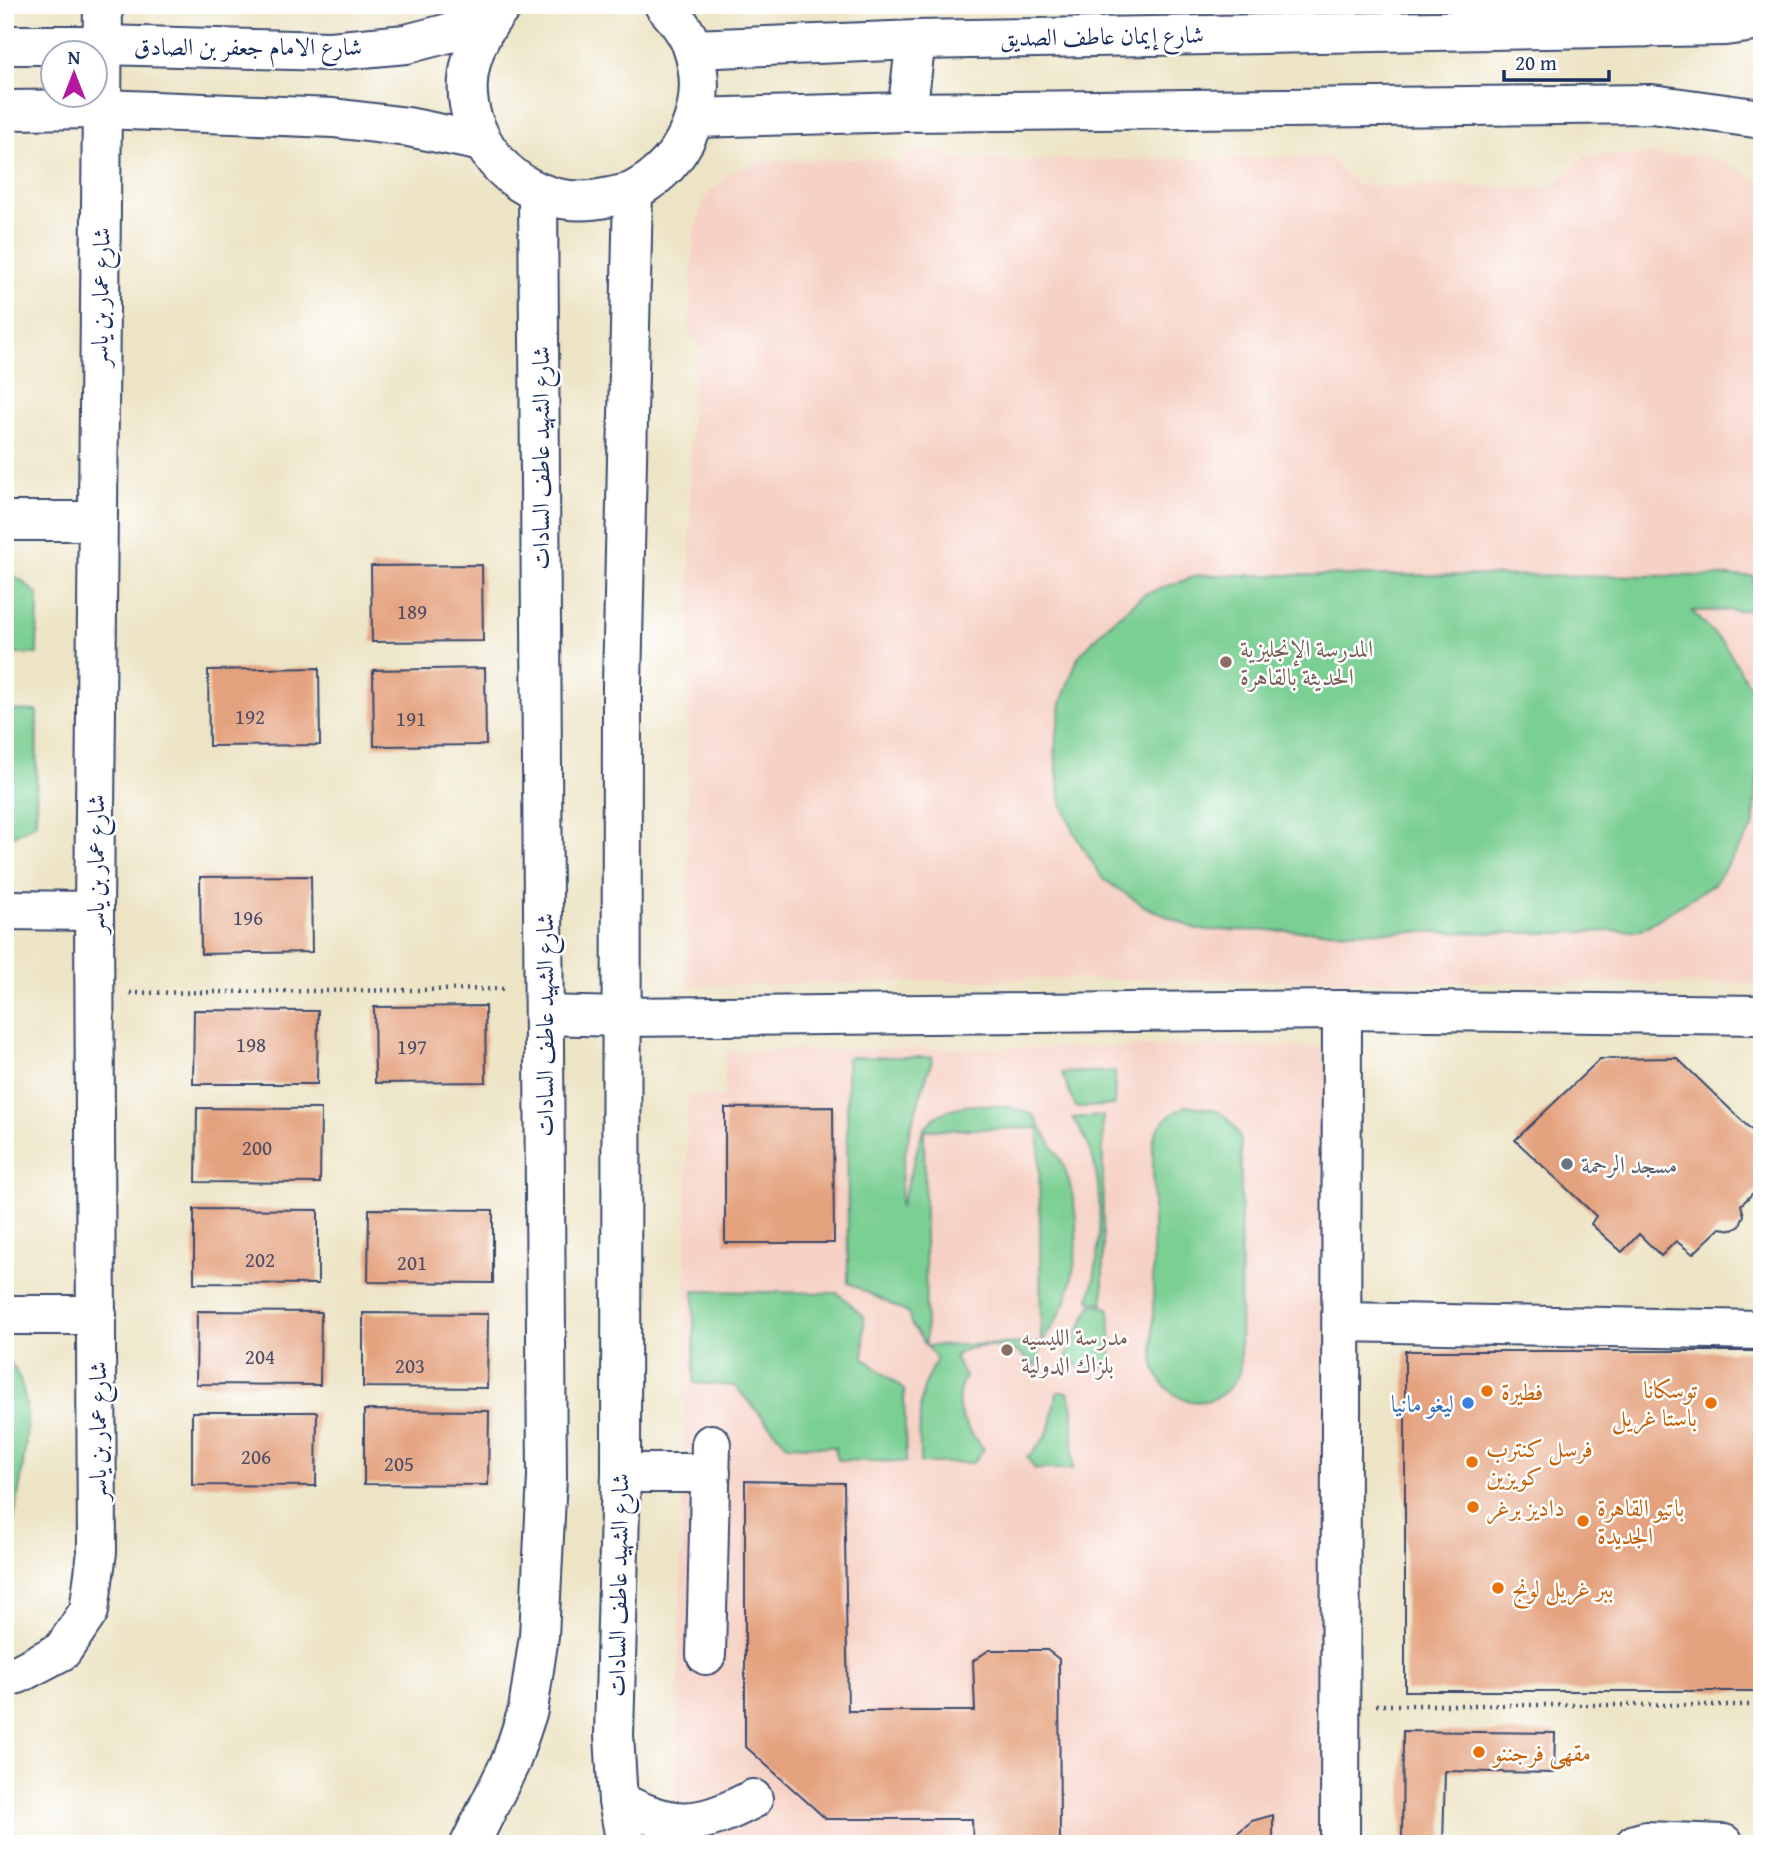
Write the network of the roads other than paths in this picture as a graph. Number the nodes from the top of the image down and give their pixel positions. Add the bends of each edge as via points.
1 (103, 5) edge
2 (664, 5) edge
3 (496, 14) edge
4 (1762, 21) edge
5 (102, 38) edge
6 (916, 40) junction
7 (5, 45) edge
8 (38, 45) edge
9 (108, 45) edge
10 (693, 49) junction
11 (102, 109) junction
12 (5, 110) edge
13 (906, 112) junction
14 (695, 118) junction
15 (1762, 119) edge
16 (482, 142) junction
17 (633, 192) junction
18 (538, 193) junction
19 (97, 521) junction
20 (5, 522) edge
21 (5, 910) edge
22 (94, 911) junction
23 (544, 1002) junction
24 (1342, 1010) junction
25 (1762, 1015) edge
26 (621, 1017) junction
27 (5, 1315) edge
28 (97, 1315) junction
29 (1342, 1322) junction
30 (1762, 1330) edge
31 (621, 1473) junction
32 (706, 1655) dead end
33 (5, 1677) edge
34 (753, 1799) dead end
35 (618, 1801) junction
36 (470, 1844) edge
37 (626, 1844) edge
38 (1340, 1844) edge
39 (1635, 1844) edge
40 (1724, 1844) edge

1 - 5 street, شارع عمار بن ياسر
2 - 10 street
3 - 9 street, شارع الامام جعفر بن الصادق via 405,44 330,51
3 - 16 street via 474,51 467,82 471,113
4 - 6 street, شارع إيمان عاطف الصديق via 1725,26
6 - 10 street, شارع إيمان عاطف الصديق
6 - 13 street
7 - 8 street, شارع الامام جعفر بن الصادق
10 - 14 street via 700,83
11 - 12 street
11 - 16 street via 333,118
11 - 19 street, شارع عمار بن ياسر
13 - 14 street
13 - 15 street via 1652,104
14 - 17 street via 682,148 668,165
16 - 18 street via 506,173
17 - 18 street via 586,202
17 - 26 street, شارع الشهيد عاطف السادات via 622,671
18 - 23 street, شارع الشهيد عاطف السادات
19 - 20 street
19 - 22 street, شارع عمار بن ياسر
21 - 22 street
22 - 28 street, شارع عمار بن ياسر
23 - 26 street
23 - 36 street, شارع الشهيد عاطف السادات via 547,1477 539,1636 520,1735
24 - 25 street
24 - 26 street
24 - 29 street
26 - 31 street, شارع الشهيد عاطف السادات
27 - 28 street
28 - 33 street, شارع عمار بن ياسر via 97,1552 89,1611 62,1651
29 - 30 street
29 - 38 street
31 - 32 street via 711,1458
31 - 35 street, شارع الشهيد عاطف السادات via 614,1735
34 - 35 street via 721,1816 685,1822 650,1817
35 - 37 street, شارع الشهيد عاطف السادات
39 - 40 street via 1646,1840

